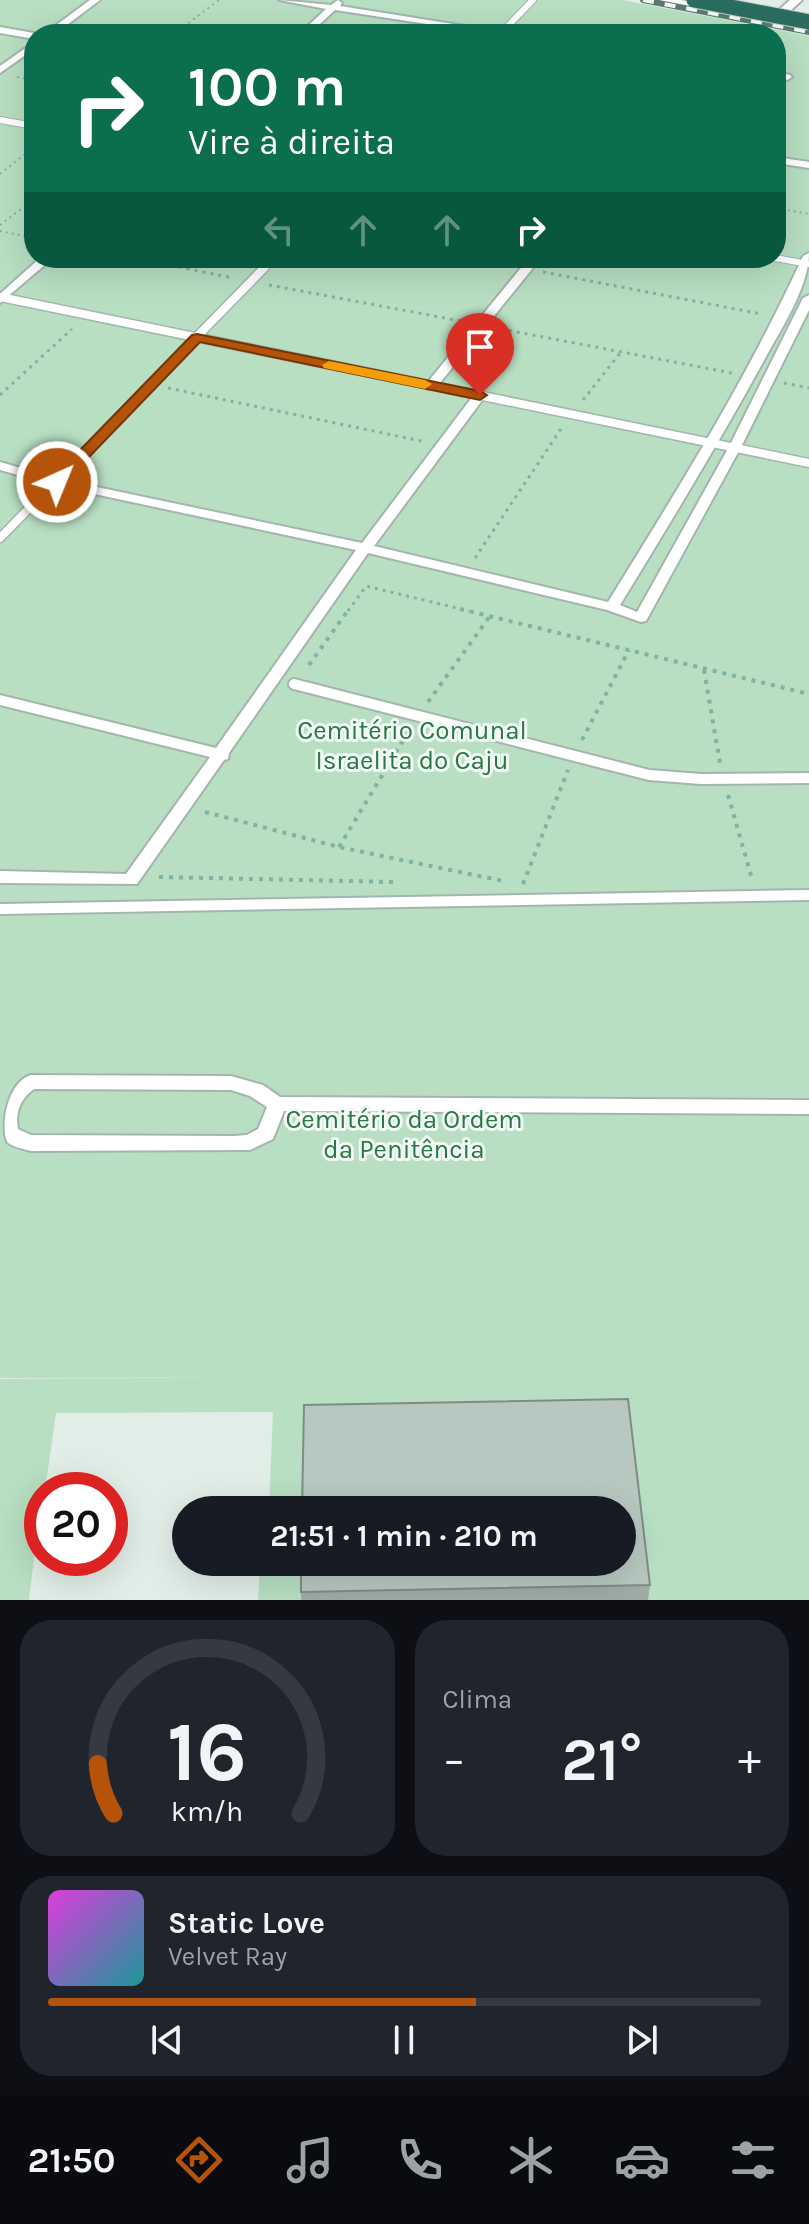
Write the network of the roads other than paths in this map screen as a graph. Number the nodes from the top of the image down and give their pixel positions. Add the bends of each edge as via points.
1 (96, 0) edge
2 (283, 0) edge
3 (341, 0) edge
4 (533, 0) edge
5 (657, 0) edge
6 (663, 0) edge
7 (694, 0) edge
8 (796, 0) edge
9 (333, 8) junction
10 (773, 21) junction
11 (63, 24) edge
12 (315, 24) edge
13 (438, 24) edge
14 (513, 24) edge
15 (809, 27) edge
16 (0, 30) edge
17 (24, 34) edge
18 (24, 52) edge
19 (0, 70) edge
20 (0, 120) edge
21 (24, 124) edge
22 (786, 162) edge
23 (809, 165) edge
24 (786, 259) edge
25 (807, 261) edge
26 (36, 268) edge
27 (264, 268) edge
28 (527, 268) edge
29 (1, 298) edge
30 (809, 298) edge
31 (197, 338) junction
32 (431, 386) junction
33 (480, 395) junction
34 (713, 442) junction
35 (735, 447) junction
36 (809, 463) edge
37 (0, 466) edge
38 (57, 482) junction
39 (0, 538) edge
40 (365, 548) junction
41 (612, 607) junction
42 (294, 684) road end
43 (0, 700) edge
44 (222, 755) junction
45 (809, 778) edge
46 (0, 877) edge
47 (809, 895) edge
48 (0, 909) edge
49 (277, 1104) junction
50 (809, 1107) edge

1 - 11 street
2 - 9 street
3 - 9 street
4 - 14 lane
5 - 15 lane
6 - 10 street
7 - 15 highway, bridge
8 - 10 street
9 - 12 street
9 - 13 street
10 - 15 lane
16 - 17 street
18 - 19 street
20 - 21 lane
22 - 23 street
24 - 25 lane
25 - 34 street
26 - 29 street
27 - 31 lane
28 - 32 street
29 - 31 lane
30 - 35 street
31 - 32 lane
31 - 38 lane
32 - 33 lane
33 - 34 lane
33 - 40 street
34 - 35 lane
34 - 41 street
35 - 36 lane
35 - 41 street via 641,618
37 - 38 street
38 - 39 lane
38 - 40 street
40 - 41 street
40 - 44 street
42 - 45 lane via 649,775
43 - 44 street
44 - 46 street via 131,880
47 - 48 lane
49 - 49 street via 256,1090 231,1083 31,1082 14,1094 8,1126 13,1136 31,1143 234,1144 266,1134
49 - 50 street

